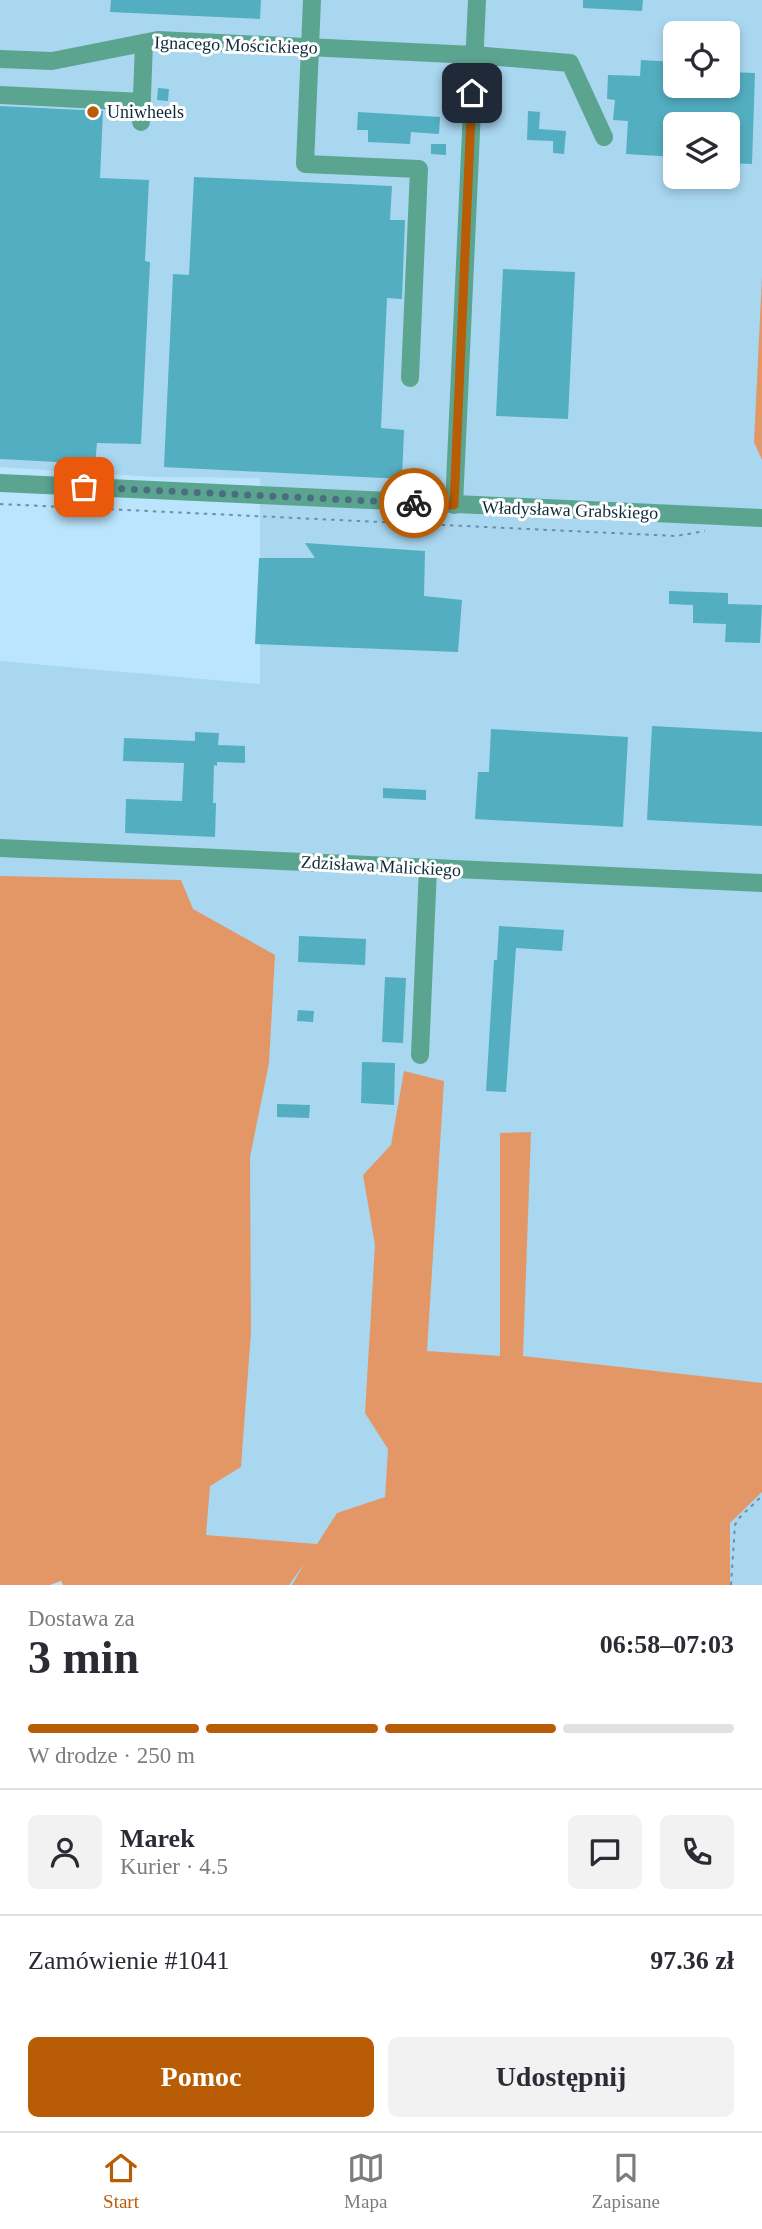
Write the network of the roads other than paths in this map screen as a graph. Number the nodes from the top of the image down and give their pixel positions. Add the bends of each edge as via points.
1 (312, 0) edge
2 (477, 0) edge
3 (144, 43) junction
4 (310, 47) junction
5 (474, 55) junction
6 (0, 59) edge
7 (0, 95) edge
8 (142, 102) junction
9 (141, 122) dead end
10 (604, 137) dead end
11 (410, 378) dead end
12 (0, 483) edge
13 (454, 505) junction
14 (762, 518) edge
15 (0, 848) edge
16 (428, 868) junction
17 (762, 883) edge
18 (420, 1055) dead end

1 - 4 street
2 - 5 street
3 - 4 street, Ignacego Mościckiego
3 - 6 street, Ignacego Mościckiego via 52,61
3 - 8 street
4 - 5 street, Ignacego Mościckiego
4 - 11 street via 305,164 419,169
5 - 10 street, Ignacego Mościckiego via 570,62
5 - 13 street
7 - 8 street
8 - 9 street
12 - 13 street, Władysława Grabskiego
13 - 14 street, Władysława Grabskiego
15 - 16 street, Zdzisława Malickiego
16 - 17 street, Zdzisława Malickiego
16 - 18 street

